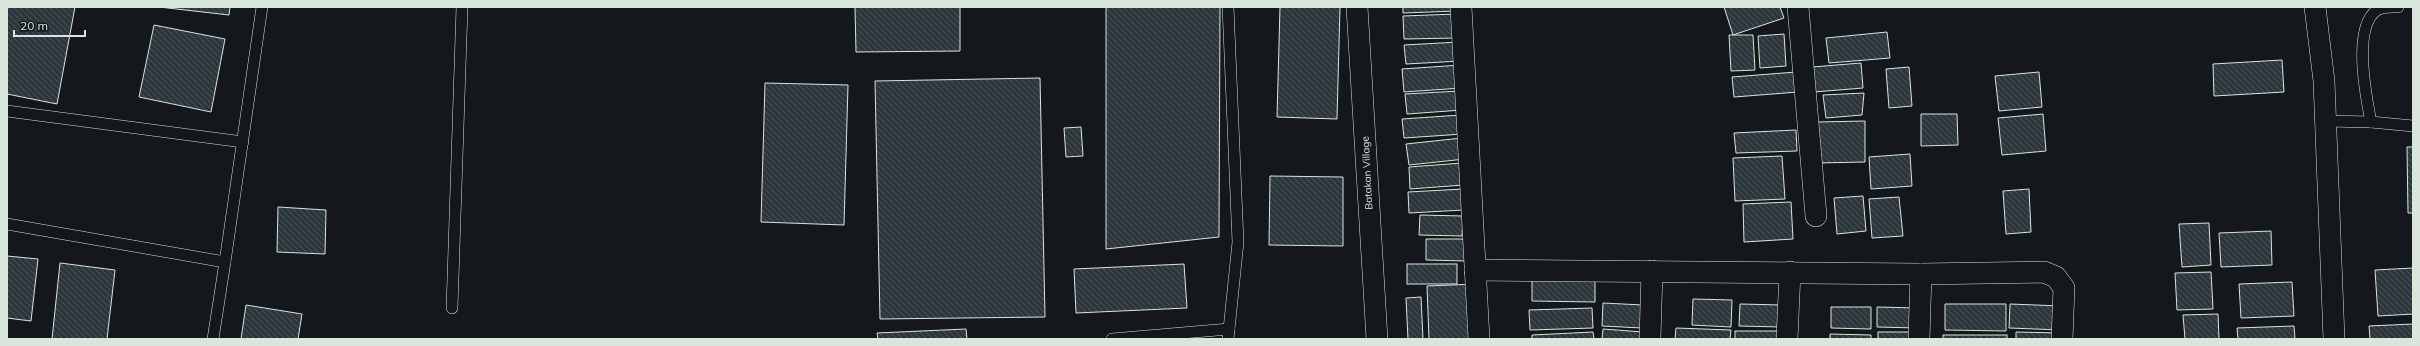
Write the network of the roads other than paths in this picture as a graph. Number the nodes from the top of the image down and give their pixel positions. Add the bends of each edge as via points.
1 (262, 7) edge
2 (462, 7) edge
3 (1228, 7) edge
4 (1357, 7) edge
5 (1461, 7) edge
6 (1798, 7) edge
7 (2315, 7) edge
8 (2398, 7) edge
9 (7, 111) edge
10 (2326, 121) junction
11 (2371, 122) junction
12 (2413, 126) edge
13 (243, 142) junction
14 (1816, 216) dead end
15 (7, 224) edge
16 (225, 262) junction
17 (1475, 270) junction
18 (1652, 271) junction
19 (1790, 272) junction
20 (1921, 274) junction
21 (452, 308) dead end
22 (1229, 334) edge
23 (212, 339) edge
24 (1112, 339) edge
25 (1378, 339) edge
26 (1479, 339) edge
27 (1650, 339) edge
28 (1787, 339) edge
29 (1919, 339) edge
30 (2062, 339) edge
31 (2334, 339) edge

1 - 13 lane
2 - 21 lane
3 - 22 lane via 1238,242
4 - 25 street, Batakan Village
5 - 17 street
6 - 14 street
7 - 10 street
8 - 11 lane via 2382,8 2375,12 2366,30 2363,44 2365,90
9 - 13 lane
10 - 11 lane
10 - 31 street
11 - 12 lane
13 - 16 lane
15 - 16 lane
16 - 23 lane
17 - 18 street
17 - 26 street
18 - 19 street
18 - 27 street
19 - 20 street
19 - 28 street
20 - 29 street
20 - 30 street via 2044,272 2056,277 2064,288
22 - 24 lane

